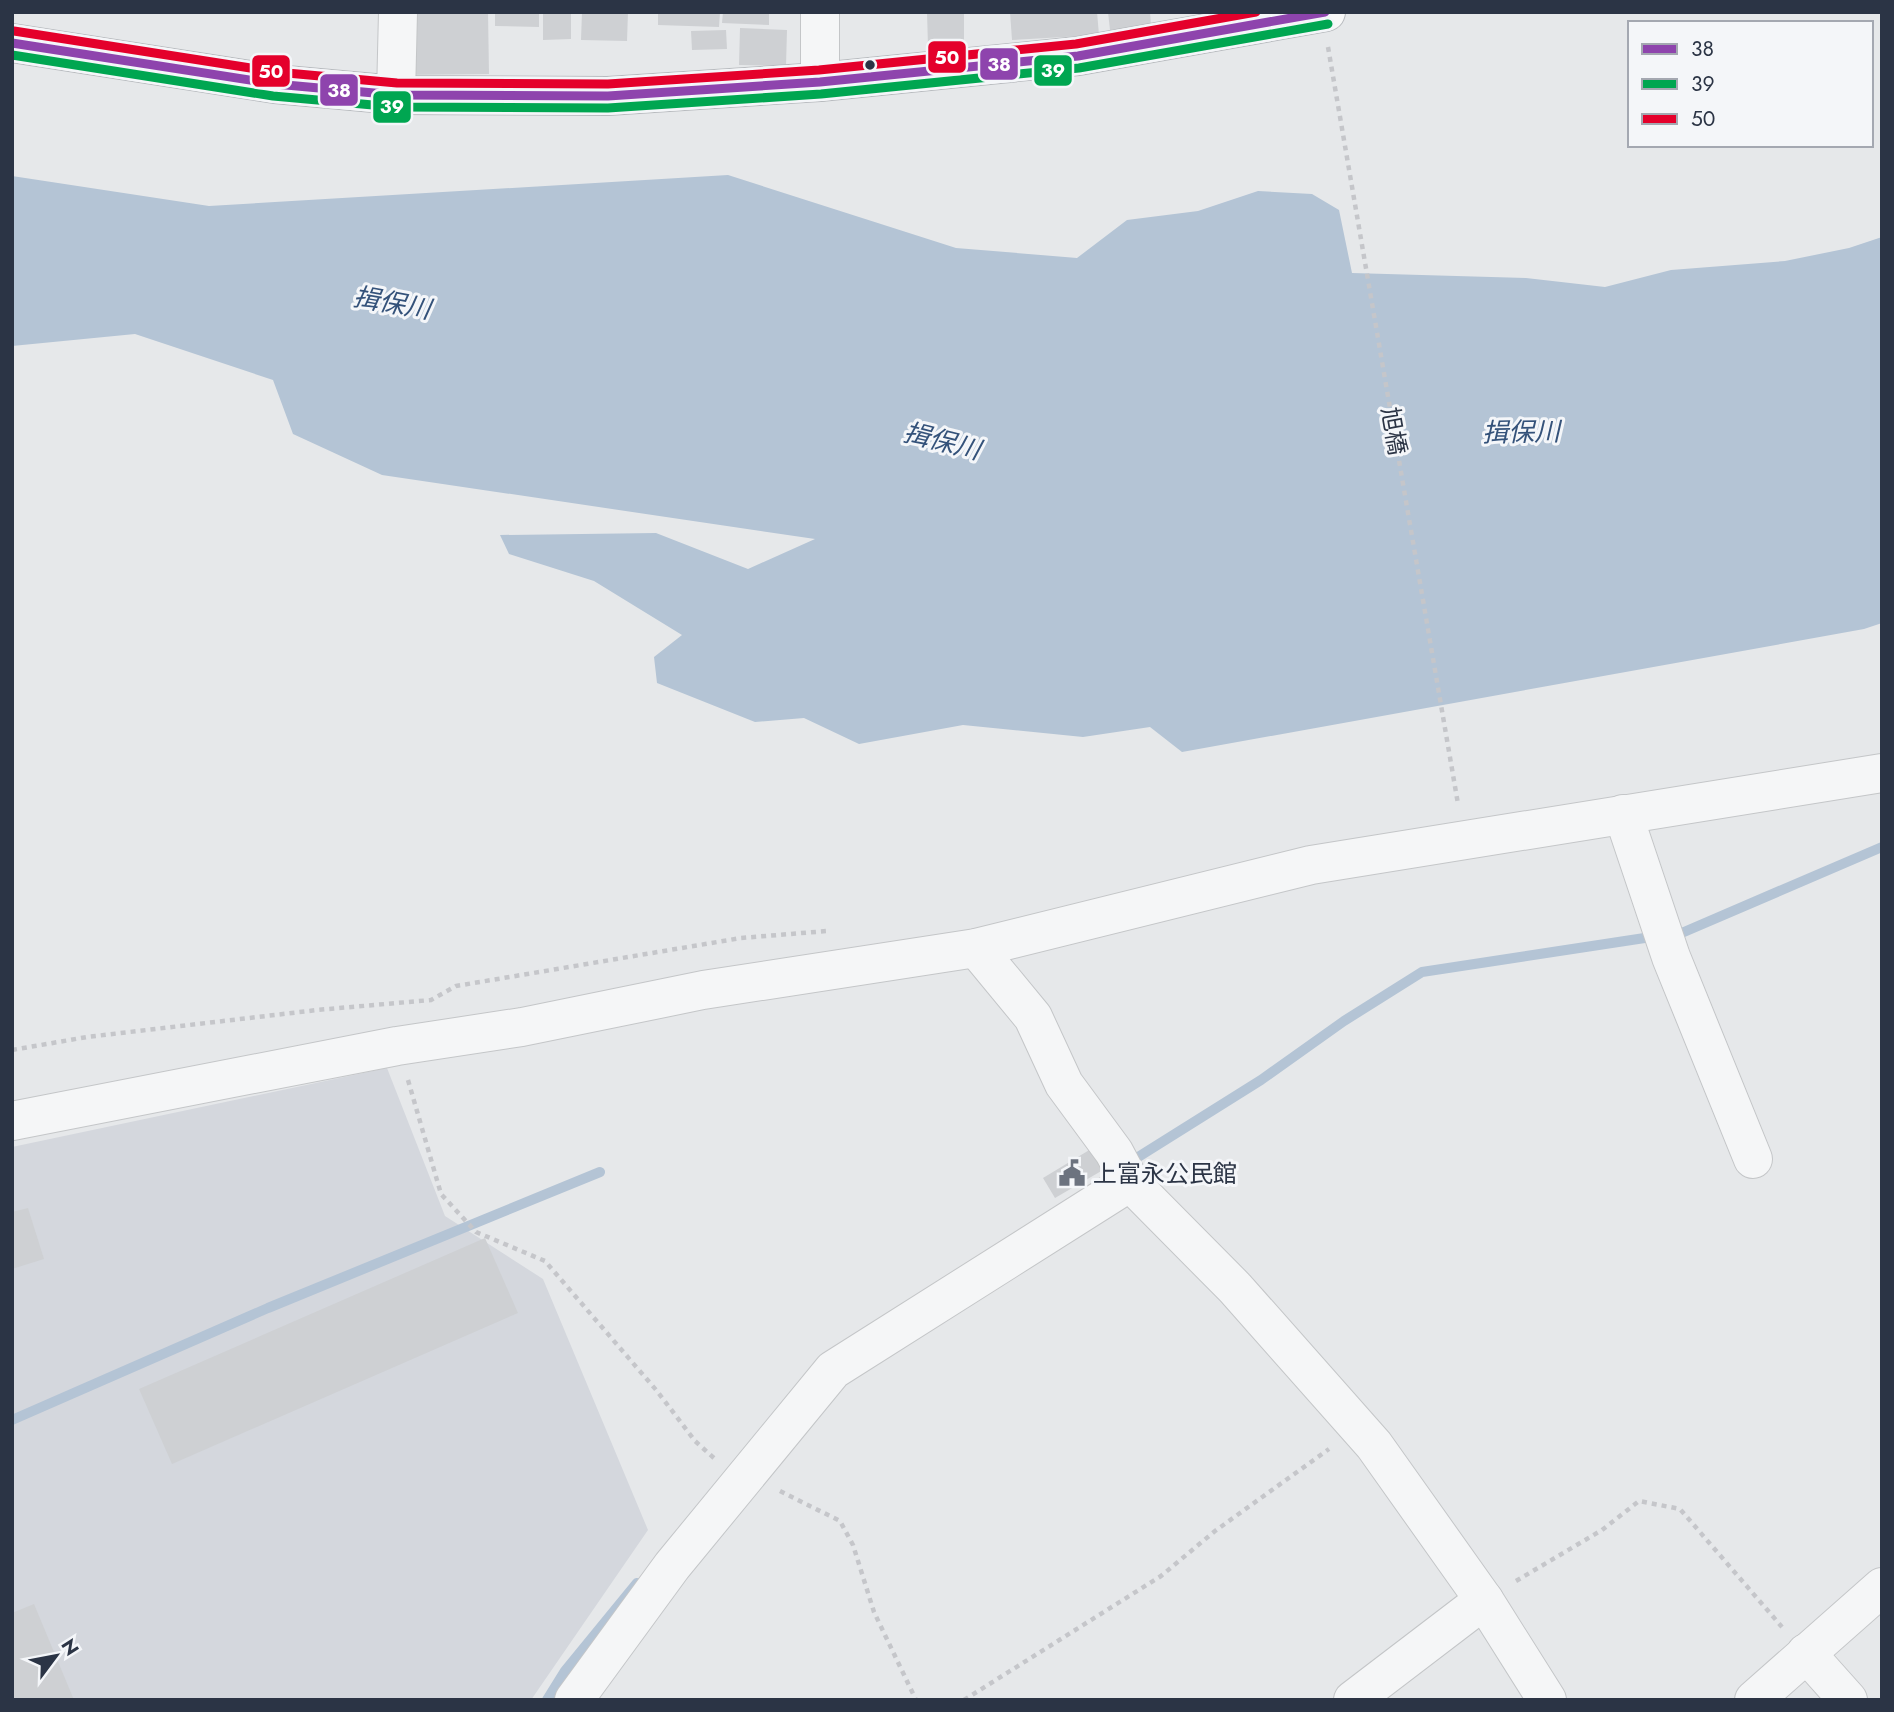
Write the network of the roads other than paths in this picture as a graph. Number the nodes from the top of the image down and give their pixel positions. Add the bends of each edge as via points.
1 (398, 12) edge
2 (821, 12) edge
3 (1325, 21) edge
4 (12, 43) edge
5 (820, 82) junction
6 (396, 95) junction
7 (1882, 773) edge
8 (1623, 814) junction
9 (976, 948) junction
10 (12, 1121) edge
11 (1753, 1158) dead end
12 (1122, 1167) junction
13 (1882, 1587) edge
14 (1484, 1600) junction
15 (1806, 1653) junction
16 (574, 1700) edge
17 (1353, 1700) edge
18 (1547, 1700) edge
19 (1754, 1700) edge
20 (1848, 1700) edge

1 - 6 street
2 - 5 street
3 - 5 highway via 1078,56
4 - 6 highway via 275,84
5 - 6 highway via 608,96
7 - 8 street
8 - 9 street via 1311,865
8 - 11 street via 1671,957
9 - 10 street via 703,990
9 - 12 street via 1033,1017 1064,1084
12 - 14 street via 1358,1428
12 - 16 street via 834,1370 733,1467 672,1566
13 - 15 street
14 - 17 street
14 - 18 street
15 - 19 street
15 - 20 street

